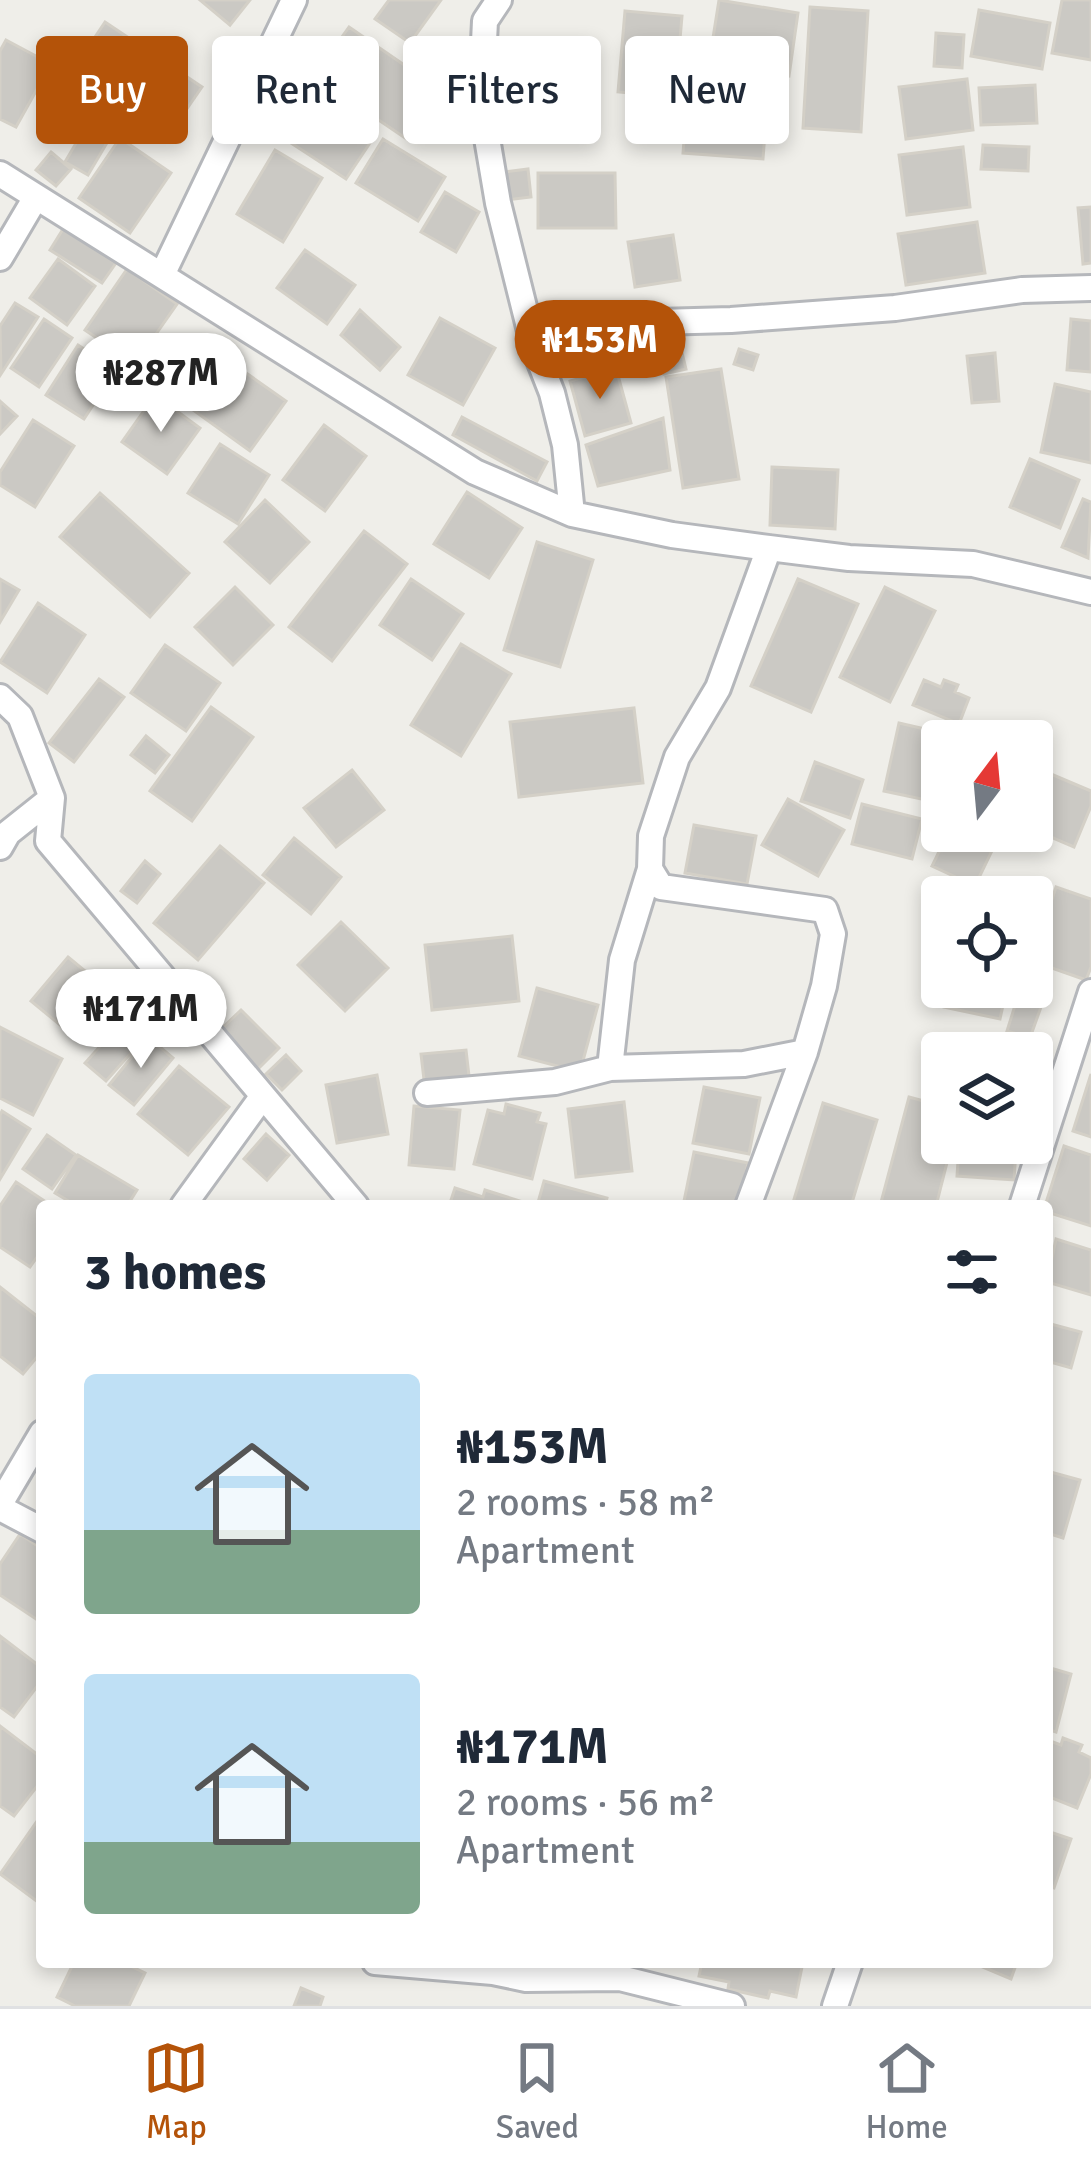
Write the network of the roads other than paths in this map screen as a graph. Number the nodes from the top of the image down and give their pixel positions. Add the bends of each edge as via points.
1 (294, 0) edge
2 (499, 0) edge
3 (0, 174) edge
4 (36, 197) junction
5 (0, 258) edge
6 (163, 273) junction
7 (1091, 288) edge
8 (534, 347) junction
9 (572, 514) junction
10 (769, 548) junction
11 (1091, 592) edge
12 (0, 698) edge
13 (52, 798) junction
14 (0, 847) edge
15 (650, 869) junction
16 (1091, 992) edge
17 (805, 1052) junction
18 (610, 1068) junction
19 (427, 1093) dead end
20 (262, 1097) junction
21 (187, 1200) edge
22 (351, 1200) edge
23 (750, 1200) edge
24 (1024, 1200) edge
25 (36, 1443) edge
26 (0, 1506) edge
27 (36, 1527) edge
28 (432, 1968) edge
29 (848, 1968) edge
30 (732, 2006) edge
31 (835, 2006) edge

1 - 6 street
2 - 8 street via 485,21 481,103
3 - 4 street
4 - 5 street
4 - 6 street
6 - 9 street via 475,472
7 - 8 street via 731,320 584,324
8 - 9 street via 565,445
9 - 10 street
10 - 11 street via 974,564
10 - 15 street via 718,688 677,758 651,836
12 - 13 street via 20,716
13 - 14 street
13 - 20 street via 48,841
15 - 17 street via 661,887 825,910 833,934
15 - 18 street via 622,959
16 - 24 street
17 - 18 street via 743,1064
17 - 23 street
18 - 19 street via 555,1082
20 - 21 street
20 - 22 street
25 - 26 street
26 - 27 street
28 - 30 street via 620,1978
29 - 31 street

